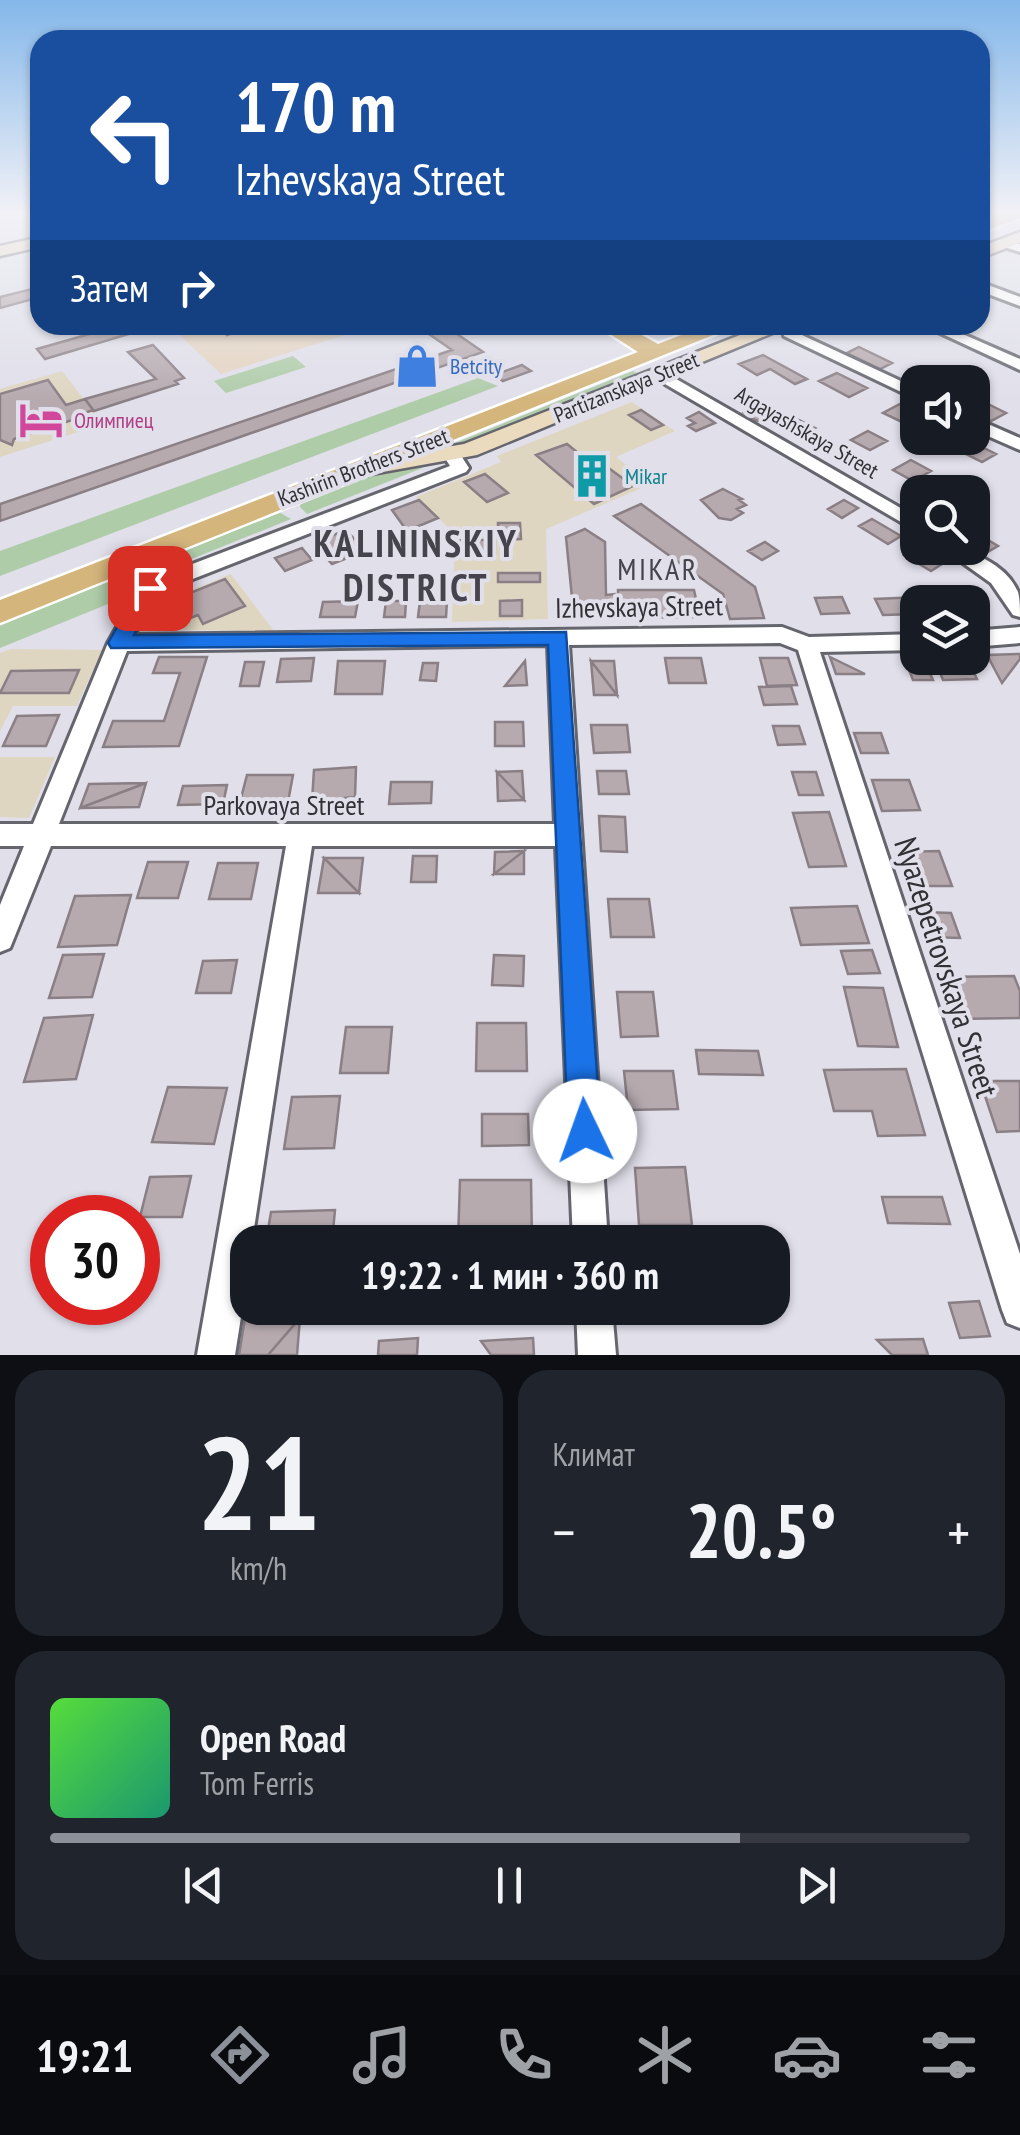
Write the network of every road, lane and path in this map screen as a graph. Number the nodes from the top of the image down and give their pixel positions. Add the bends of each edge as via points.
1 (990, 290) edge
2 (1020, 302) edge
3 (625, 335) edge
4 (672, 335) edge
5 (693, 335) edge
6 (768, 335) edge
7 (798, 335) edge
8 (952, 335) edge
9 (649, 348) junction
10 (706, 355) junction
11 (1020, 365) edge
12 (671, 381) dead end
13 (900, 387) edge
14 (990, 431) edge
15 (1020, 445) edge
16 (460, 453) junction
17 (355, 470) junction
18 (900, 515) edge
19 (129, 559) junction
20 (978, 565) edge
21 (150, 588) junction
22 (0, 589) edge
23 (1020, 610) edge
24 (0, 612) edge
25 (1020, 635) edge
26 (558, 637) junction
27 (990, 638) edge
28 (900, 642) edge
29 (119, 643) junction
30 (807, 645) junction
31 (0, 834) edge
32 (42, 834) junction
33 (301, 834) junction
34 (569, 834) junction
35 (0, 939) edge
36 (590, 1225) edge
37 (1020, 1310) edge
38 (595, 1325) edge
39 (216, 1355) edge
40 (597, 1355) edge

1 - 2 street
3 - 9 main road
4 - 9 main road, Kashirin Brothers Street
5 - 9 main road, Kashirin Brothers Street
6 - 10 main road, Partizanskaya Street
7 - 13 street
8 - 11 street
9 - 10 main road
9 - 17 main road, Kashirin Brothers Street
9 - 22 main road, Kashirin Brothers Street
10 - 16 main road, Partizanskaya Street
12 - 18 street, Argayashskaya Street
14 - 15 street
16 - 17 main road
16 - 21 street, Partizanskaya Street via 460,468
17 - 19 main road, Kashirin Brothers Street
19 - 21 street
19 - 24 main road, Kashirin Brothers Street
20 - 23 street via 998,578
21 - 29 street
25 - 27 street
26 - 29 street, Izhevskaya Street
26 - 30 street, Izhevskaya Street via 782,635
26 - 34 street
28 - 30 street, Izhevskaya Street
29 - 32 street
30 - 37 street, Nyazepetrovskaya Street
31 - 32 street, Parkovaya Street
32 - 33 street, Parkovaya Street
32 - 35 street
33 - 34 street, Parkovaya Street
33 - 39 street
34 - 36 street
38 - 40 street

